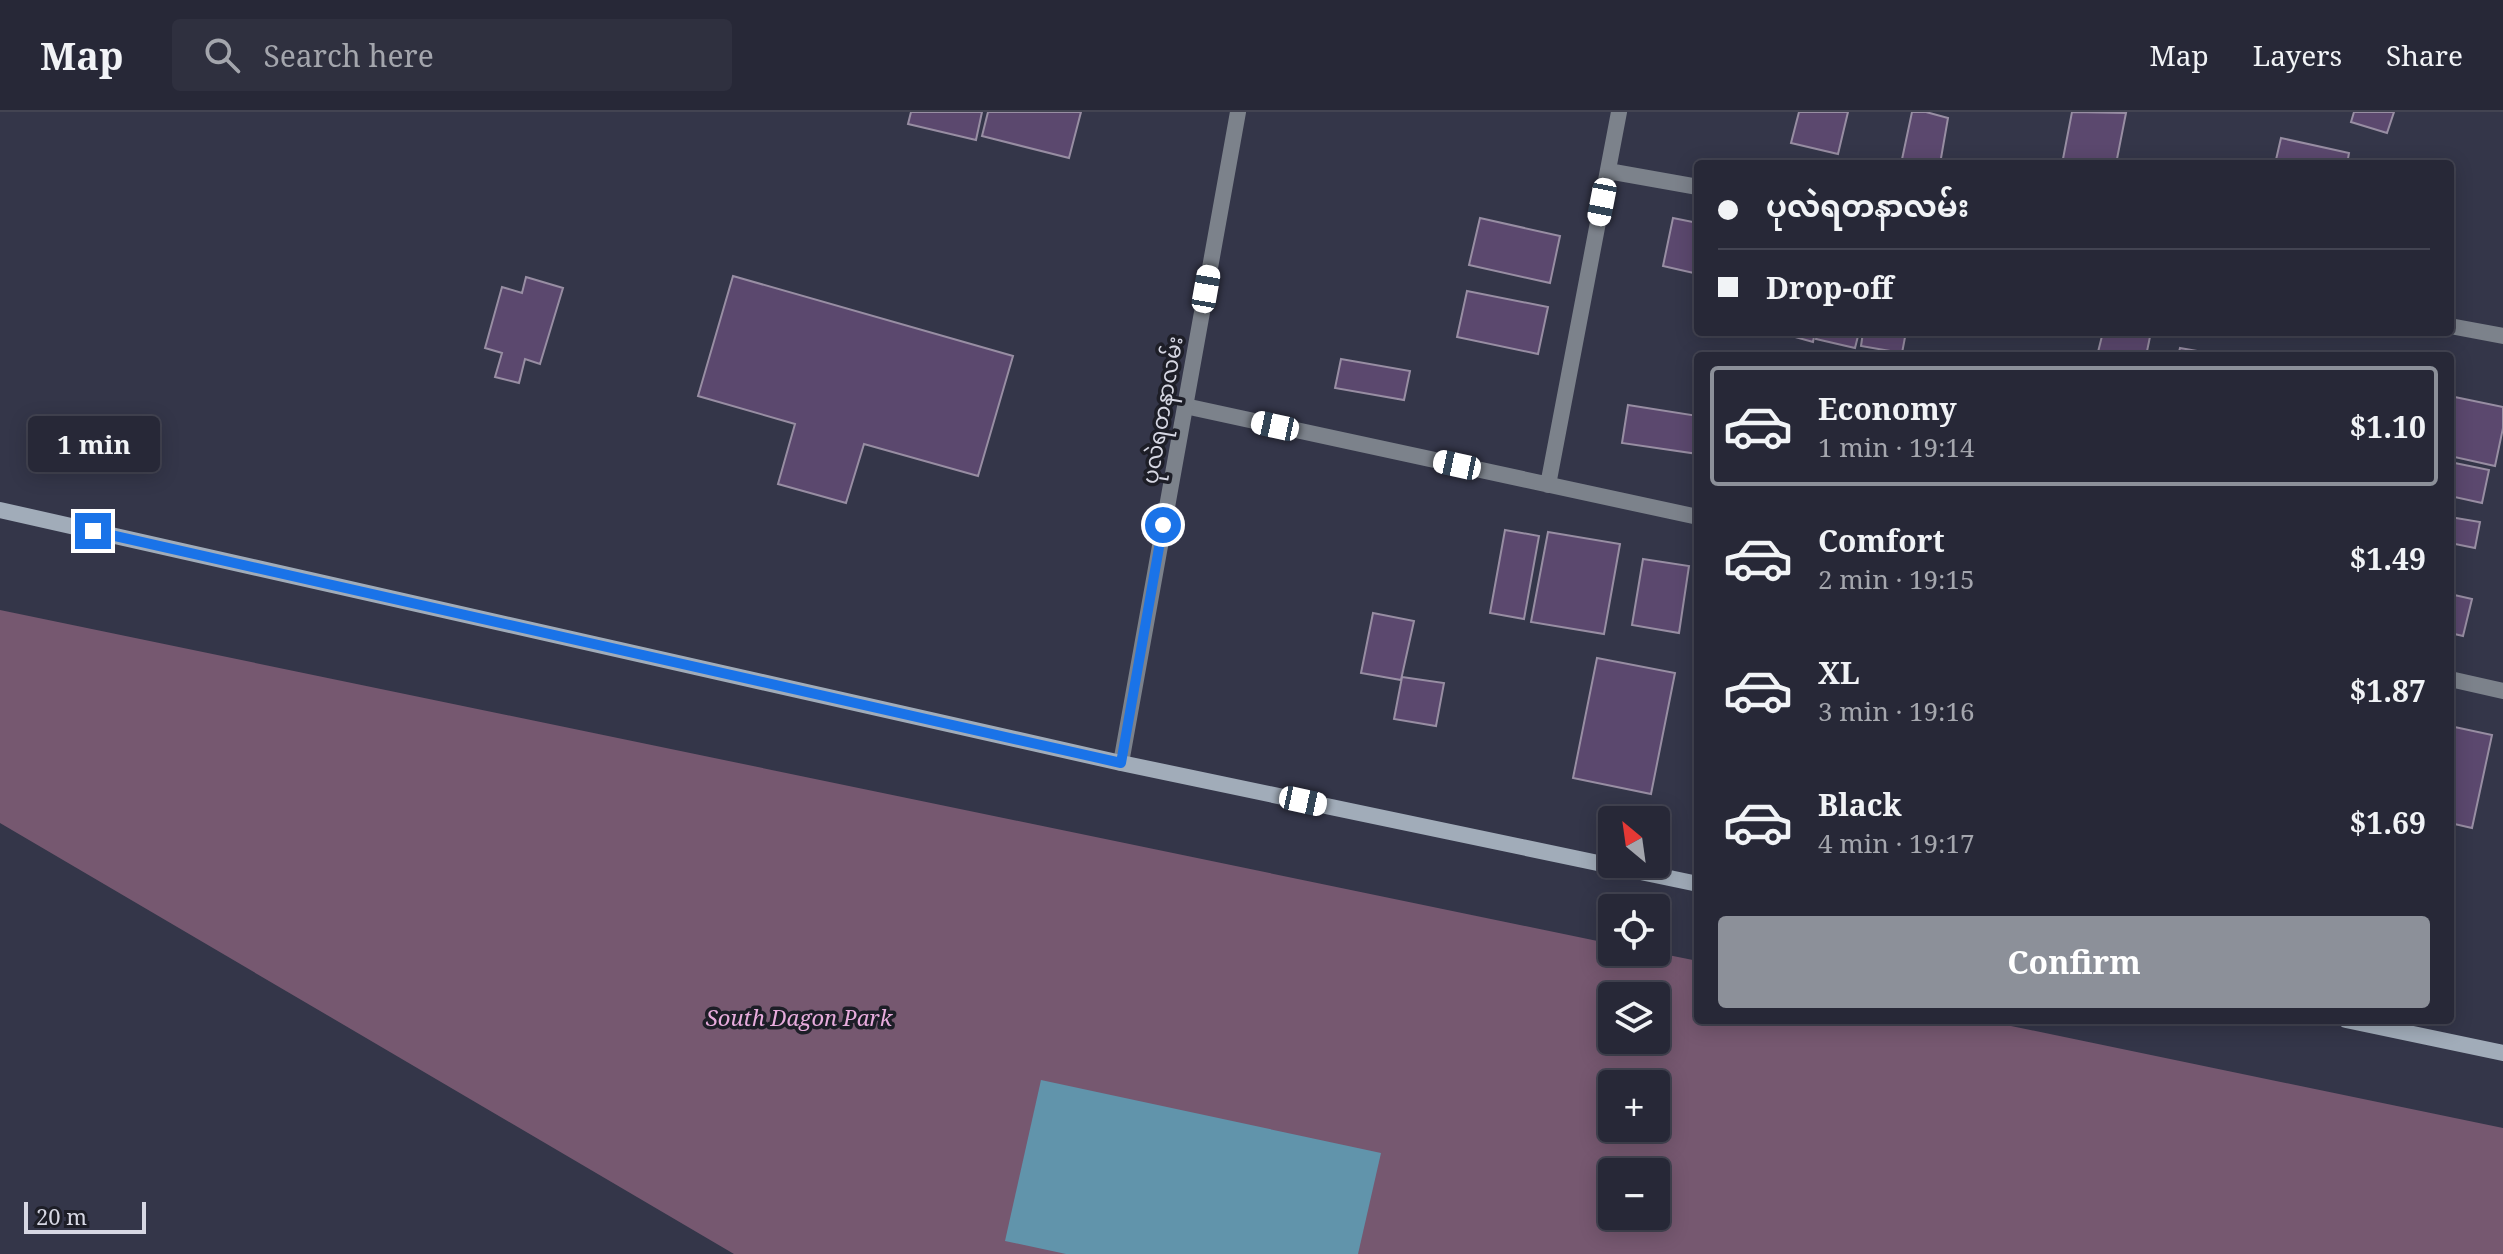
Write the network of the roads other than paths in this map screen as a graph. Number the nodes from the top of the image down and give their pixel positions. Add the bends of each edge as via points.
1 (1238, 112) edge
2 (1619, 112) edge
3 (1608, 171) junction
4 (1694, 186) edge
5 (2454, 327) edge
6 (2503, 336) edge
7 (1185, 406) junction
8 (1548, 485) junction
9 (0, 510) edge
10 (1694, 516) edge
11 (2454, 680) edge
12 (2503, 691) edge
13 (1121, 763) junction
14 (1694, 883) edge
15 (2365, 1024) edge
16 (2503, 1053) edge

1 - 7 street, ပုလဲရတနာလမ်း
2 - 3 street
3 - 4 street
3 - 8 street
5 - 6 street
7 - 8 street
7 - 13 street, ပုလဲရတနာလမ်း
8 - 10 street
9 - 13 main road
11 - 12 street
13 - 14 main road
15 - 16 main road

